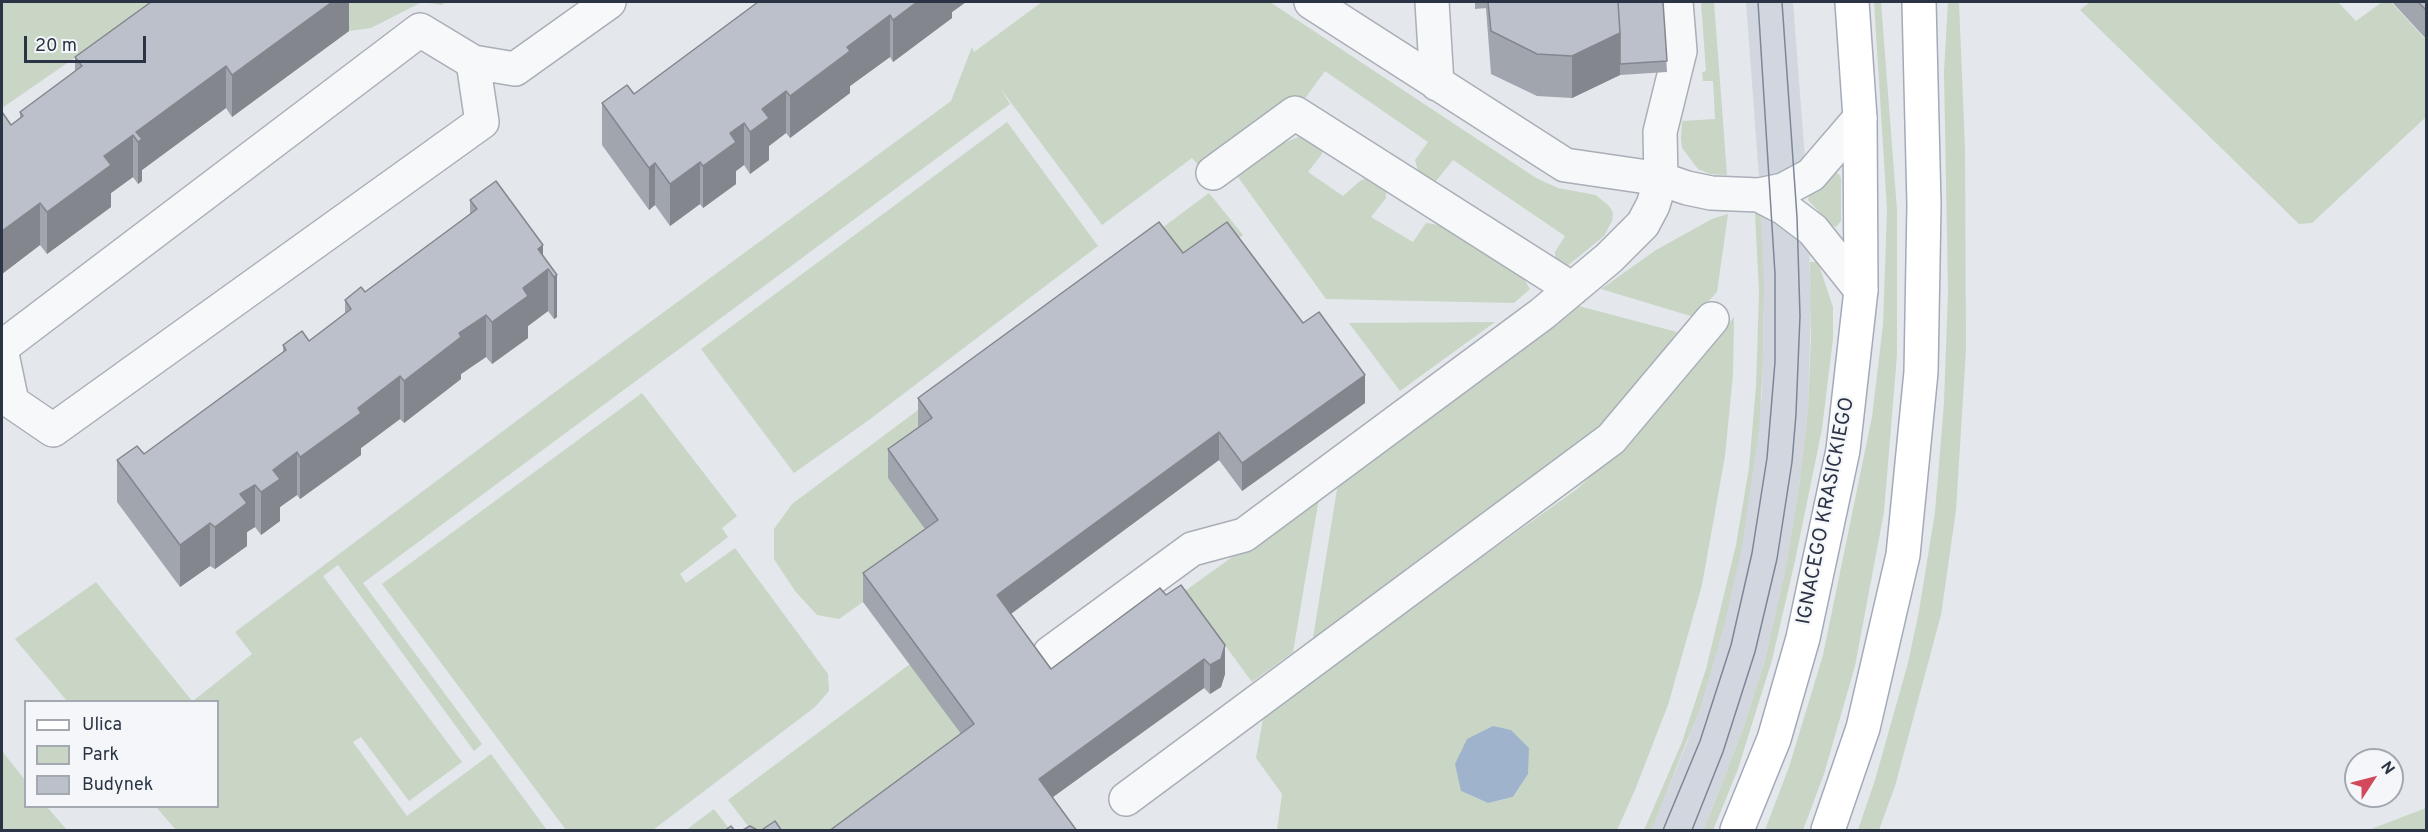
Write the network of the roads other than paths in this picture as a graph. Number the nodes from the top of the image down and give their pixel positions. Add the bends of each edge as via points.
1 (609, 2) edge
2 (1311, 2) edge
3 (1432, 2) edge
4 (1676, 2) edge
5 (1852, 2) edge
6 (1919, 2) edge
7 (473, 62) junction
8 (1437, 84) junction
9 (1860, 118) junction
10 (1213, 173) dead end
11 (1661, 179) junction
12 (1759, 195) junction
13 (1572, 289) junction
14 (1862, 290) junction
15 (1712, 319) dead end
16 (2, 347) edge
17 (2, 354) edge
18 (1050, 652) dead end
19 (1126, 799) dead end
20 (1737, 831) edge
21 (1828, 831) edge

1 - 7 street via 515,69
2 - 8 street
3 - 8 street
4 - 11 street via 1680,51 1660,132
5 - 9 main road, IGNACEGO KRASICKIEGO
6 - 21 main road via 1924,206 1921,372 1903,555 1863,728
7 - 16 street via 420,30
7 - 17 street via 482,122 52,430 12,402
8 - 11 street via 1565,165
9 - 12 street via 1811,175 1783,190
9 - 14 main road, IGNACEGO KRASICKIEGO
10 - 13 street via 1295,113
11 - 12 street via 1711,193
11 - 13 street via 1643,224
12 - 14 street via 1813,230
13 - 18 street via 1244,535 1191,549
14 - 20 main road, IGNACEGO KRASICKIEGO via 1843,450 1803,638 1774,739
15 - 19 street via 1611,439

